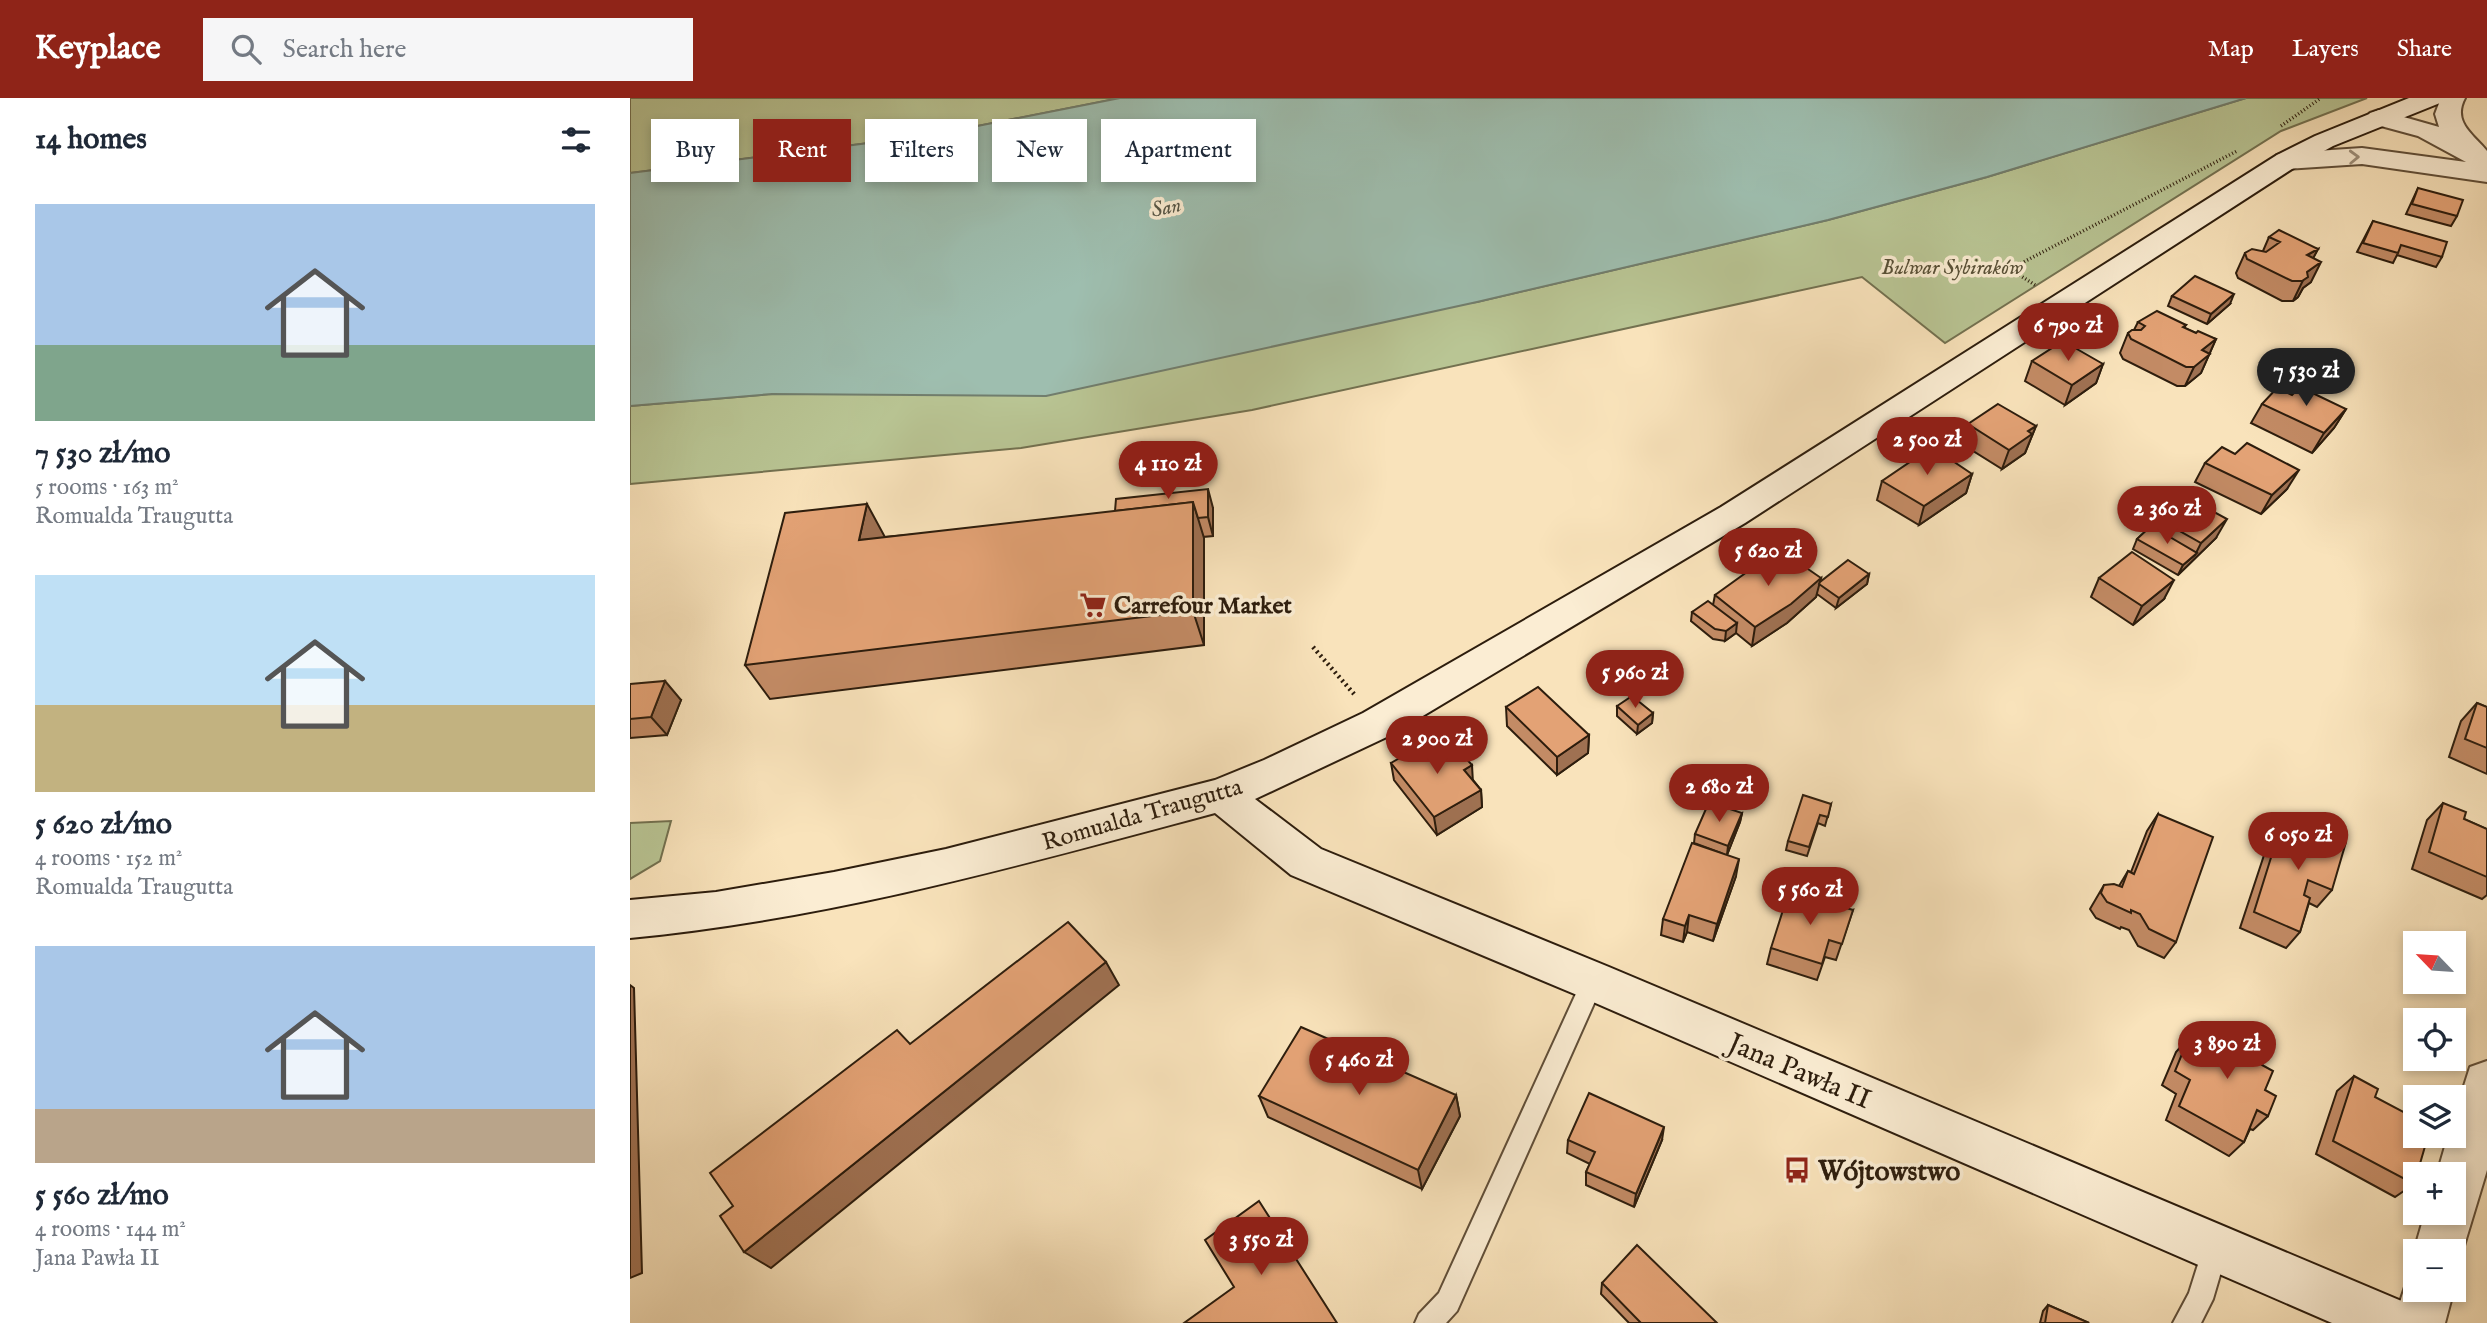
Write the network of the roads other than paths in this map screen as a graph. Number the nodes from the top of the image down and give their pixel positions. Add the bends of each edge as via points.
1 (2431, 98) edge
2 (2453, 98) edge
3 (2373, 120) junction
4 (2286, 161) junction
5 (2432, 164) junction
6 (2485, 166) edge
7 (1221, 795) junction
8 (630, 919) edge
9 (1593, 981) junction
10 (2487, 1083) edge
11 (2465, 1162) edge
12 (2215, 1248) junction
13 (2424, 1302) edge
14 (2326, 1310) edge
15 (1428, 1323) edge
16 (2186, 1323) edge
17 (2393, 1323) edge
18 (2418, 1323) edge

1 - 3 street
2 - 6 street via 2447,115 2450,127
3 - 4 street, Romualda Traugutta
3 - 5 street, Romualda Traugutta via 2375,136
3 - 6 street via 2427,131
4 -> 5 street, Romualda Traugutta via 2362,156
4 - 7 street, Romualda Traugutta via 1734,515 1544,629 1377,724
5 - 6 street, Romualda Traugutta
7 - 8 street, Romualda Traugutta via 947,867 834,891 716,911
7 - 9 street, Jana Pawła II via 1306,862
9 - 12 street, Jana Pawła II
9 - 15 lane via 1448,1302
10 - 11 street
12 - 14 street, Jana Pawła II
12 - 16 lane via 2200,1300
13 - 18 street
14 - 17 street, Jana Pawła II

